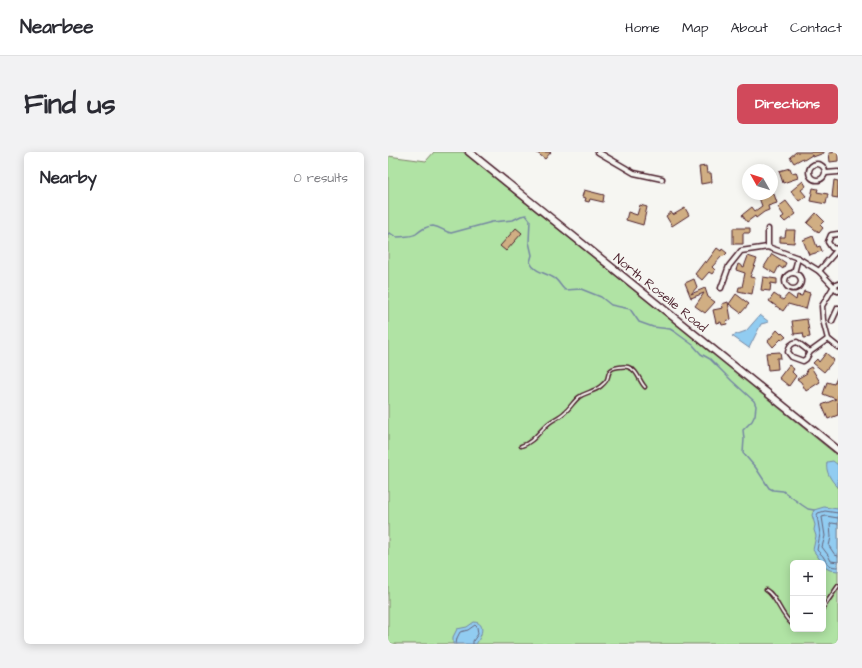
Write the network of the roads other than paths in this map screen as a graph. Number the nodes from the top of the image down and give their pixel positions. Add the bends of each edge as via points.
1 (469, 152) edge
2 (598, 152) edge
3 (838, 172) edge
4 (826, 173) junction
5 (662, 179) dead end
6 (768, 229) dead end
7 (838, 234) edge
8 (768, 247) junction
9 (838, 249) edge
10 (798, 258) junction
11 (819, 271) junction
12 (794, 273) dead end
13 (836, 285) edge
14 (721, 288) dead end
15 (838, 291) edge
16 (838, 308) edge
17 (832, 320) dead end
18 (828, 339) junction
19 (838, 347) edge
20 (810, 352) junction
21 (645, 387) dead end
22 (521, 446) dead end
23 (838, 450) edge
24 (838, 586) edge
25 (766, 590) dead end
26 (826, 604) edge
27 (790, 622) edge

1 - 23 main road, North Roselle Road
2 - 5 street via 634,173
3 - 4 street
4 - 4 street via 824,167 818,164 812,166 809,171 811,177 817,180 823,178
6 - 8 street
7 - 9 street via 831,235 828,242 832,248
8 - 10 street
8 - 14 street via 741,251 729,266
9 - 11 street
10 - 11 street
10 - 12 street
11 - 13 street
13 - 15 street
13 - 18 street via 822,306
16 - 17 street
18 - 19 street
18 - 20 street
20 - 20 street via 797,342 789,346 788,352 792,357 803,361
21 - 22 lane via 637,373 630,368 612,369 607,381 595,391 579,397 540,433
24 - 26 lane
25 - 27 lane

